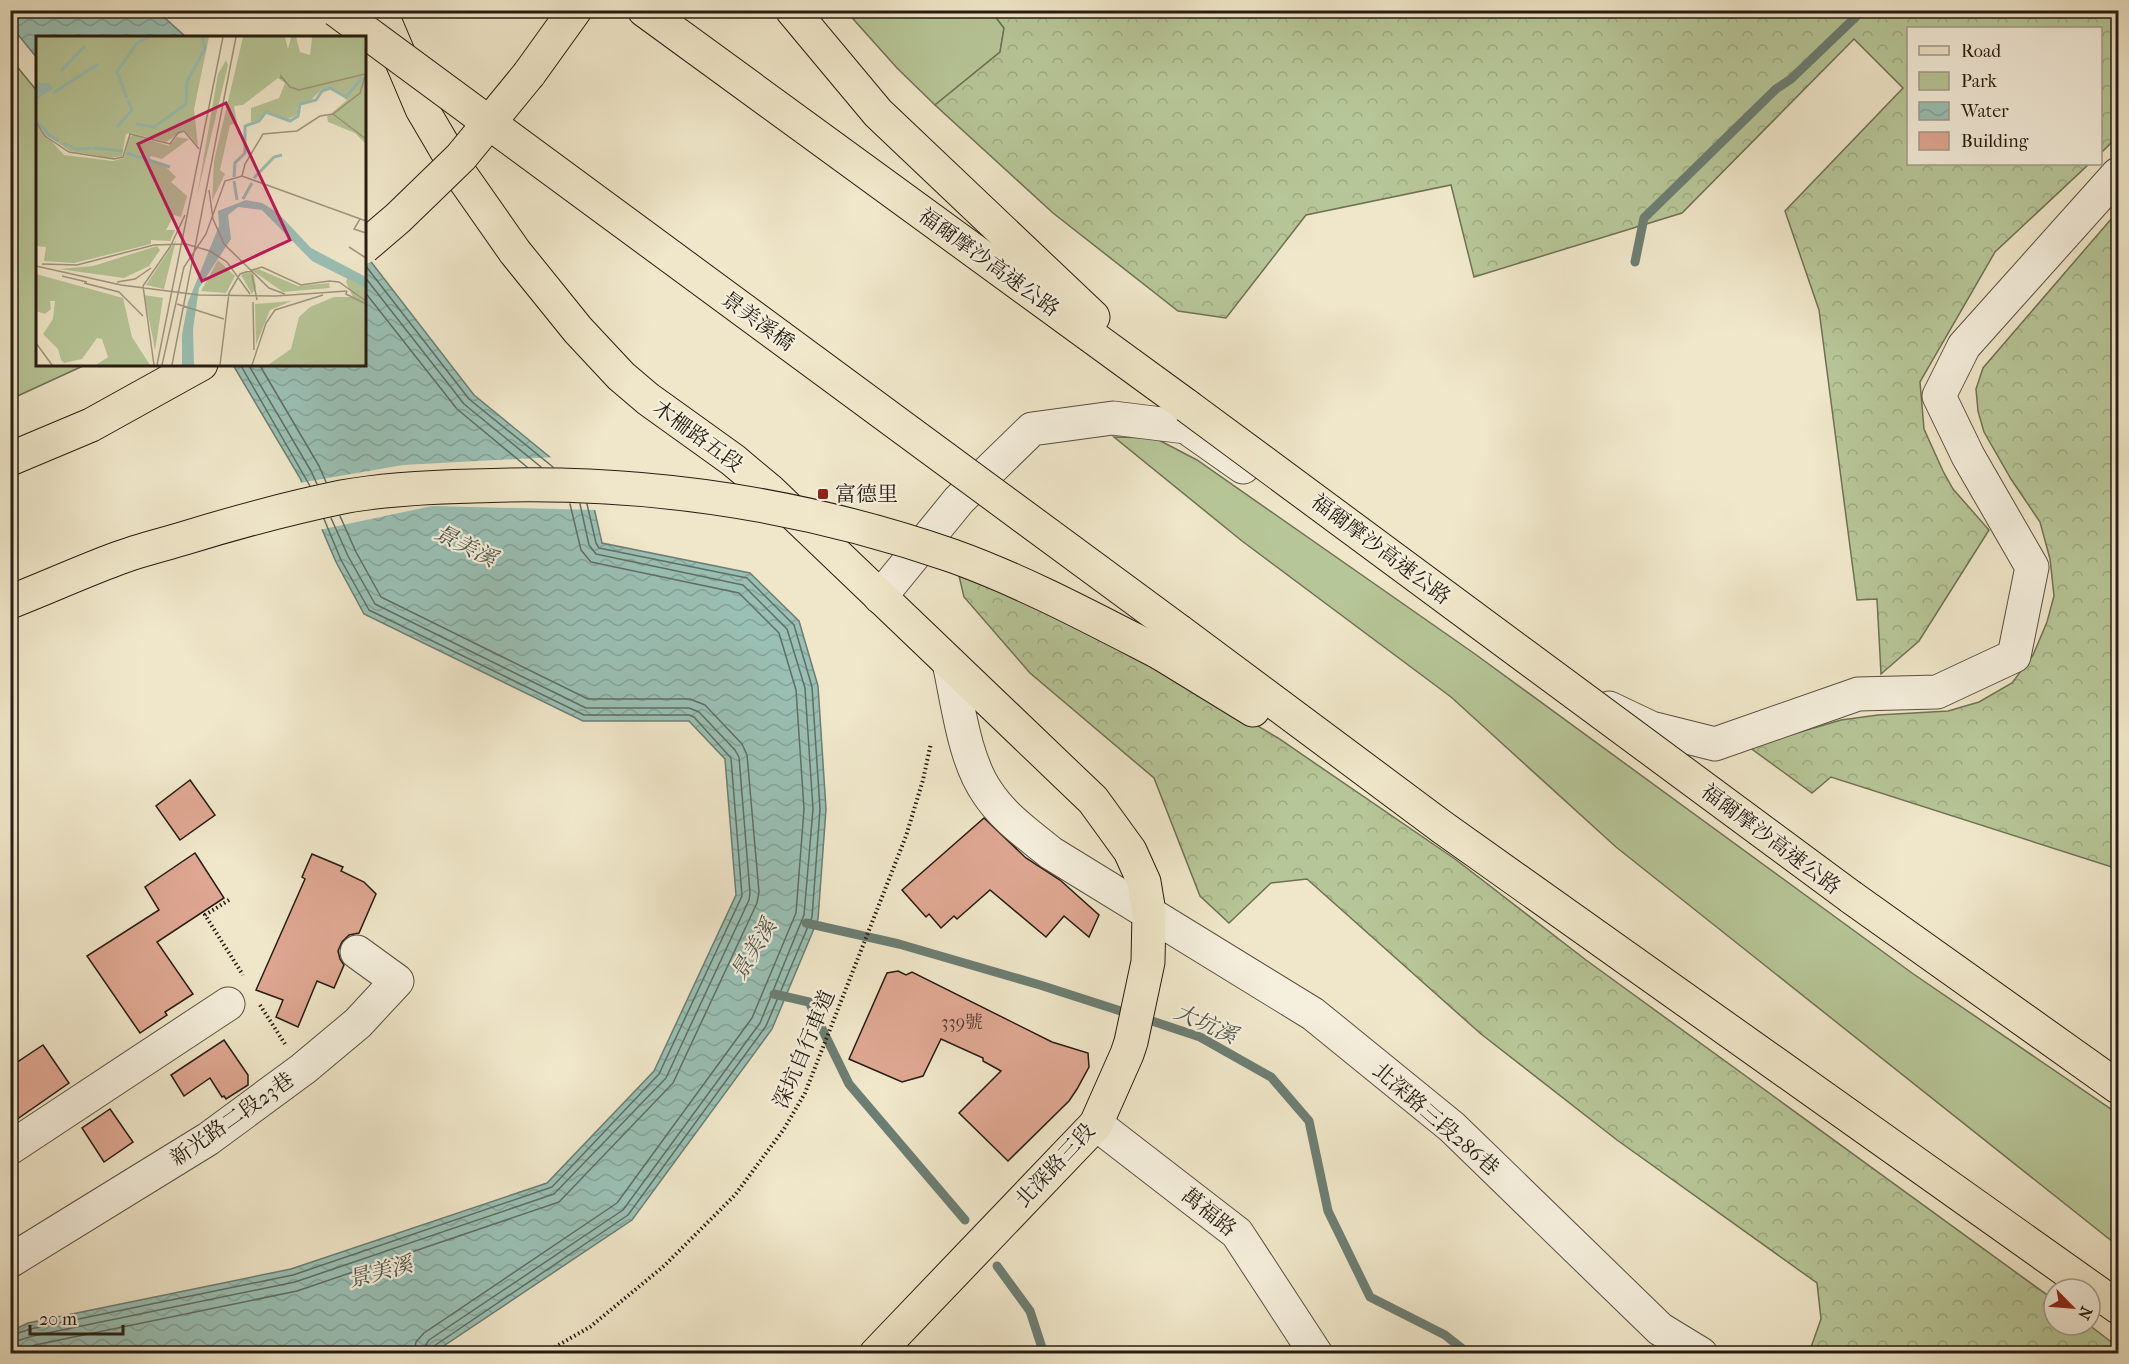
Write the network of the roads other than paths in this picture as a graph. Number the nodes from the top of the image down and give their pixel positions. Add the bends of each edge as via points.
1 (336, 10) edge
2 (380, 10) edge
3 (575, 10) edge
4 (644, 10) edge
5 (792, 10) edge
6 (2118, 174) edge
7 (366, 245) edge
8 (197, 366) edge
9 (1187, 406) junction
10 (10, 459) edge
11 (880, 597) junction
12 (10, 602) edge
13 (1169, 642) junction
14 (949, 663) junction
15 (1149, 912) junction
16 (357, 952) dead end
17 (228, 1004) dead end
18 (2118, 1087) edge
19 (1096, 1124) junction
20 (10, 1148) edge
21 (10, 1262) edge
22 (2118, 1307) edge
23 (876, 1353) edge
24 (1316, 1353) edge
25 (1701, 1353) edge

1 - 13 main road, 景美溪橋, bridge
2 - 11 main road, 木柵路五段, bridge via 422,109 459,172 514,252 571,321 621,376 734,460
3 - 7 main road, bridge via 461,157
4 - 9 main road, 福爾摩沙高速公路
5 - 9 main road via 878,113
6 - 11 street via 1964,346 1939,396 1968,456 2032,567 2014,656 1936,692 1858,694 1715,744 1651,728 1547,677 1186,427 1113,418 1032,429 959,500
8 - 10 main road via 91,425
9 - 18 main road, 福爾摩沙高速公路, bridge via 1851,897
11 - 14 main road, 木柵路五段
12 - 13 main road, bridge via 118,558 255,517 345,497 525,483 729,498 815,516 956,558
13 - 22 main road via 1442,827
14 - 15 main road, 木柵路五段 via 1093,800 1130,851 1144,882
14 - 15 street, 北深路三段286巷 via 971,761 987,792 1012,821 1051,853
15 - 19 main road, 北深路三段 via 1146,973 1131,1042
15 - 25 street, 北深路三段286巷 via 1313,1014 1452,1127 1660,1329
16 - 21 street, 新光路二段23巷 via 397,981 358,1023 208,1139
17 - 20 street
19 - 23 main road, 北深路三段
19 - 24 street, 萬福路 via 1237,1233

